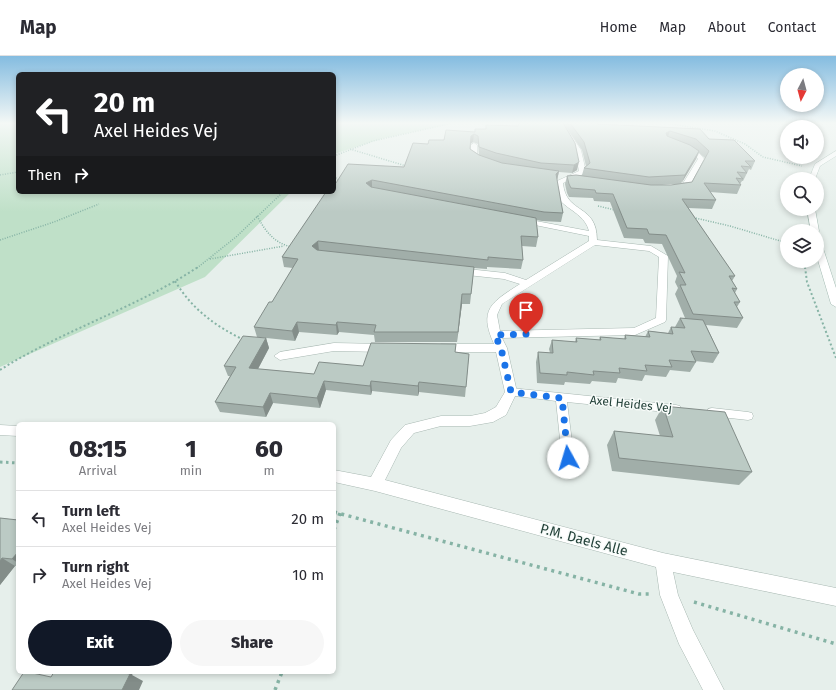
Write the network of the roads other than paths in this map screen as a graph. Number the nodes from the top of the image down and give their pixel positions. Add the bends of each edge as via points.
1 (474, 153) edge
2 (579, 153) edge
3 (696, 153) edge
4 (835, 153) edge
5 (490, 164) edge
6 (814, 172) edge
7 (556, 176) edge
8 (572, 178) junction
9 (587, 180) edge
10 (666, 189) edge
11 (510, 218) edge
12 (594, 238) junction
13 (824, 265) edge
14 (451, 270) edge
15 (526, 283) junction
16 (836, 304) edge
17 (495, 335) junction
18 (398, 348) edge
19 (429, 348) edge
20 (501, 348) junction
21 (280, 356) dead end
22 (511, 392) junction
23 (562, 398) junction
24 (686, 410) edge
25 (702, 411) edge
26 (748, 416) dead end
27 (0, 430) edge
28 (16, 431) edge
29 (568, 458) dead end
30 (336, 476) edge
31 (375, 484) junction
32 (663, 561) junction
33 (836, 597) edge
34 (714, 690) edge

1 - 5 street via 474,157
2 - 8 street via 583,172
3 - 10 street via 701,159 684,187
4 - 6 street via 820,162
7 - 8 street
8 - 9 street
8 - 12 street via 559,182 561,195 592,223
11 - 12 street
12 - 15 street
12 - 17 street via 651,249 664,256 661,320 635,331
13 - 16 street
14 - 15 street via 506,276
15 - 17 street via 498,302 492,315
17 - 20 street
18 - 21 street via 334,347
19 - 20 street
20 - 22 street
22 - 23 lane, Axel Heides Vej
22 - 31 street via 501,411 488,418 441,421 410,429 396,444
23 - 24 lane, Axel Heides Vej
23 - 29 lane
25 - 26 lane
27 - 28 street
30 - 31 street, P.M. Daels Alle
31 - 32 street, P.M. Daels Alle
32 - 33 street, P.M. Daels Alle
32 - 34 street via 669,594 686,637

